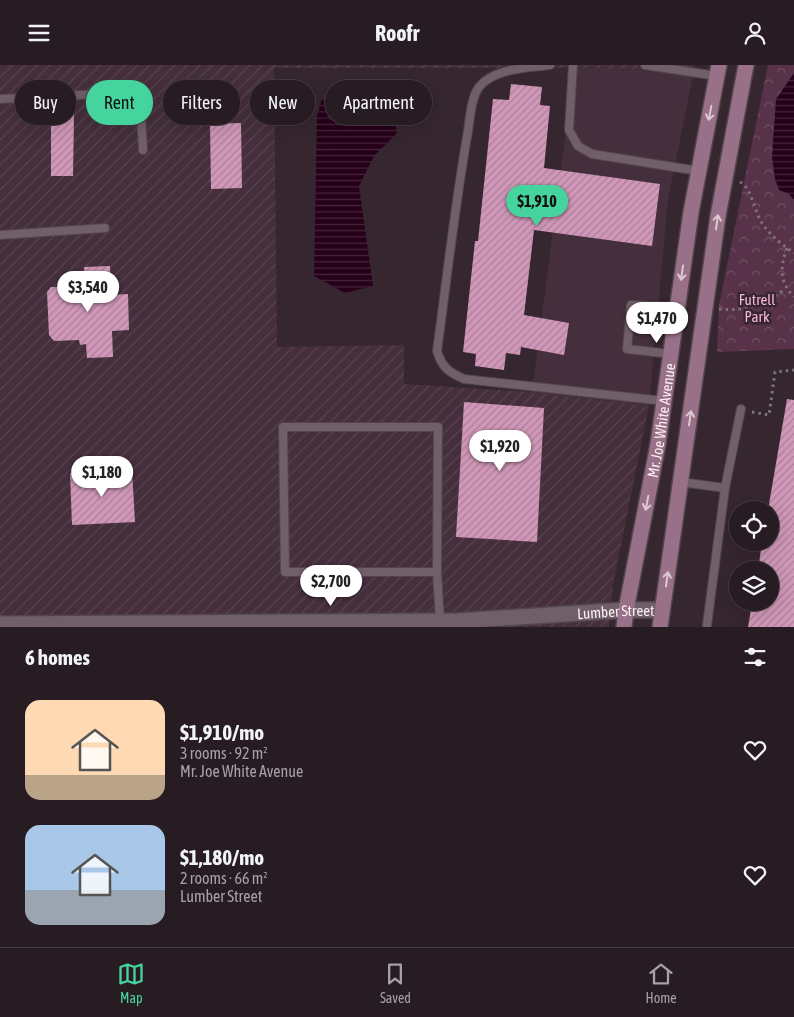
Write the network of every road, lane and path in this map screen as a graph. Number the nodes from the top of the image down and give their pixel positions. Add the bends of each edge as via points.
1 (550, 65) edge
2 (573, 65) edge
3 (644, 65) edge
4 (746, 65) edge
5 (718, 71) edge
6 (0, 99) edge
7 (143, 150) dead end
8 (698, 171) junction
9 (725, 177) junction
10 (105, 228) dead end
11 (0, 235) edge
12 (787, 248) junction
13 (794, 253) edge
14 (786, 289) junction
15 (794, 297) edge
16 (677, 307) junction
17 (706, 307) junction
18 (671, 354) junction
19 (794, 370) edge
20 (664, 401) junction
21 (741, 409) joint
22 (681, 483) junction
23 (725, 488) junction
24 (438, 572) junction
25 (626, 610) junction
26 (662, 610) junction
27 (440, 621) junction
28 (0, 624) edge
29 (707, 625) dead end
30 (624, 627) edge
31 (660, 627) edge

1 - 20 lane via 510,70 488,80 479,87 475,96 437,351 451,373 464,379
2 - 8 lane via 569,130 578,146 592,155
3 - 5 lane
4 - 9 main road, Mr. Joe White Avenue
5 -> 8 main road, Mr. Joe White Avenue
6 - 7 lane via 140,95
8 -> 16 main road, Mr. Joe White Avenue
9 - 12 path via 748,188 761,222
17 -> 9 main road, Mr. Joe White Avenue
10 - 11 lane
12 - 13 path
12 - 14 path via 782,276
14 - 15 path
14 - 17 path via 756,306 741,310
16 - 18 main road, Mr. Joe White Avenue
16 - 18 lane via 631,305 627,349
22 -> 17 main road, Mr. Joe White Avenue
18 - 20 main road, Mr. Joe White Avenue
19 - 21 path via 775,372 769,415
20 -> 25 main road, Mr. Joe White Avenue
21 - 23 lane
22 - 23 lane
26 -> 22 main road, Mr. Joe White Avenue
23 - 29 lane
24 - 24 lane via 438,427 283,427 285,572
24 - 27 lane
25 - 26 street, Lumber Street
25 - 27 street, Lumber Street
25 - 30 main road, Mr. Joe White Avenue
26 - 31 main road, Mr. Joe White Avenue
27 - 28 street, Lumber Street

